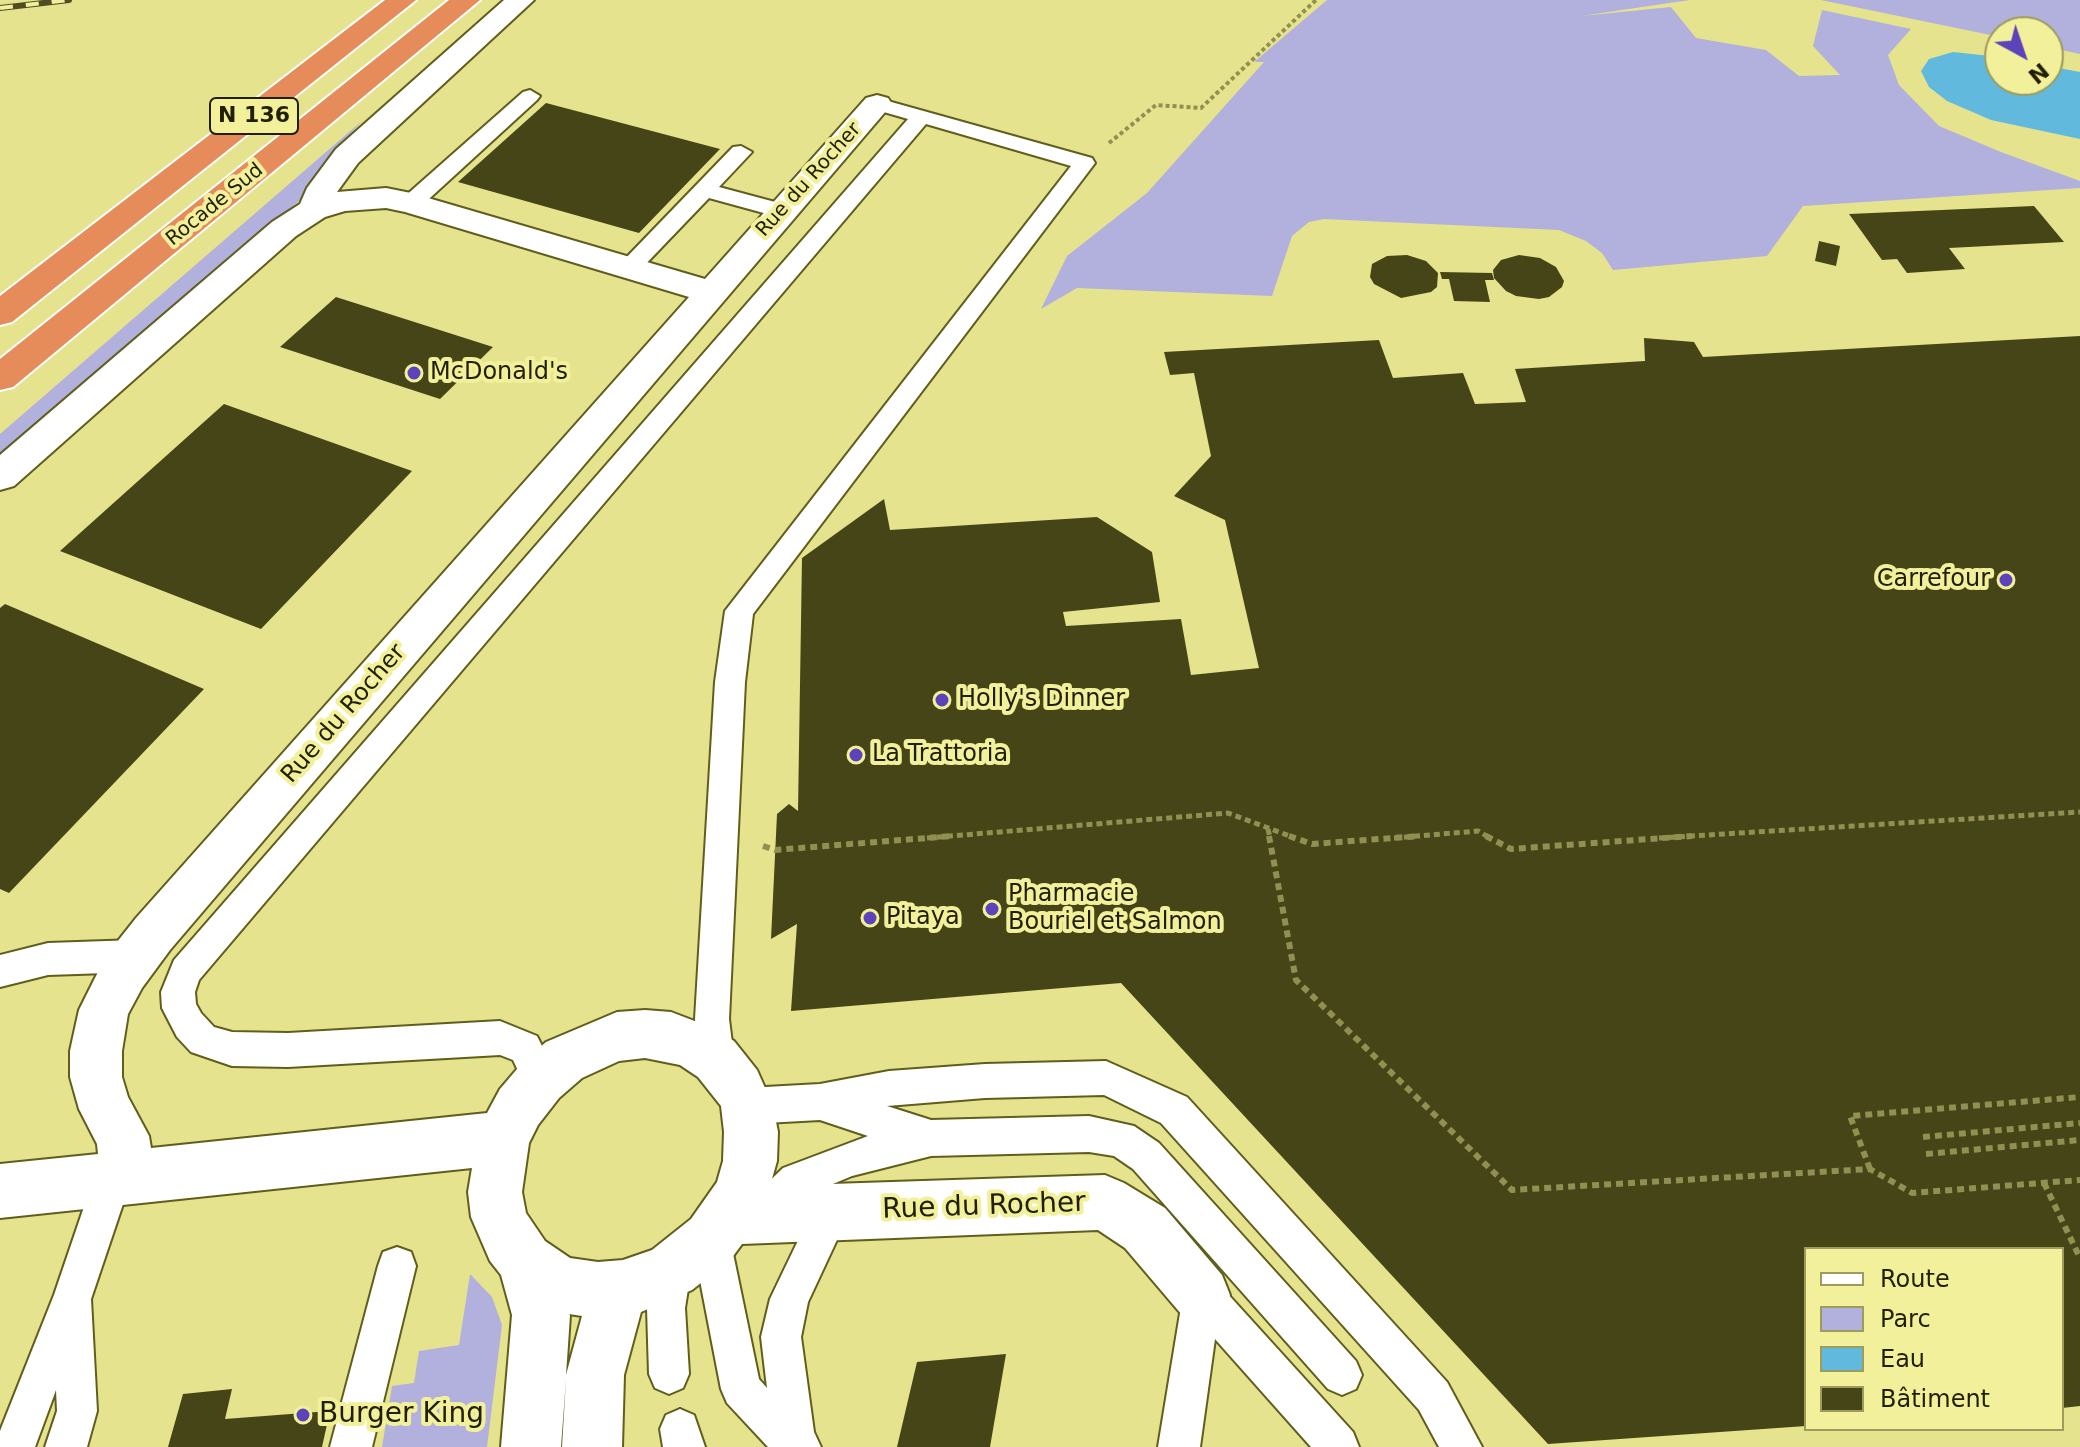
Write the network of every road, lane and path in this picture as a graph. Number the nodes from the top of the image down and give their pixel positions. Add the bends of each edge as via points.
1 (402, 0) edge
2 (466, 0) edge
3 (520, 0) edge
4 (1316, 0) edge
5 (530, 96) dead end
6 (877, 104) joint
7 (922, 116) junction
8 (741, 152) dead end
9 (1084, 163) junction
10 (705, 190) junction
11 (411, 203) junction
12 (314, 210) junction
13 (782, 211) junction
14 (106, 232) junction
15 (630, 267) junction
16 (0, 284) edge
17 (711, 292) junction
18 (0, 314) edge
19 (0, 378) edge
20 (0, 476) edge
21 (2080, 812) edge
22 (1268, 828) junction
23 (723, 846) junction
24 (136, 956) junction
25 (0, 971) edge
26 (716, 1059) junction
27 (541, 1080) junction
28 (2080, 1097) edge
29 (820, 1102) junction
30 (747, 1106) junction
31 (2080, 1123) edge
32 (1923, 1137) dead end
33 (503, 1138) junction
34 (931, 1138) junction
35 (2080, 1140) edge
36 (1926, 1154) dead end
37 (1870, 1169) junction
38 (2080, 1180) edge
39 (2044, 1183) junction
40 (0, 1191) edge
41 (111, 1192) junction
42 (830, 1214) junction
43 (699, 1246) junction
44 (2080, 1258) edge
45 (525, 1261) junction
46 (397, 1266) dead end
47 (73, 1295) junction
48 (1202, 1295) junction
49 (669, 1374) dead end
50 (1342, 1375) dead end
51 (798, 1446) edge
52 (14, 1447) edge
53 (66, 1447) edge
54 (351, 1447) edge
55 (531, 1447) edge
56 (592, 1447) edge
57 (1179, 1447) edge
58 (1338, 1447) edge
59 (1461, 1447) edge

1 - 14 highway, Rocade Sud / N 136
2 - 19 highway, Rocade Sud / N 136
3 - 12 street via 347,156
4 - 9 path via 1201,108 1156,105
5 - 11 lane
6 - 7 lane, Rue du Rocher
6 - 13 street, Rue du Rocher
7 - 9 lane, Rue du Rocher
7 - 27 lane via 186,971 178,992 179,1008 203,1040 232,1049 500,1038 525,1048
8 - 10 lane
9 - 23 lane via 739,611 730,682
10 - 13 lane
10 - 15 lane
11 - 12 street via 365,198
11 - 15 street
12 - 20 street via 284,229
13 - 17 street, Rue du Rocher
14 - 16 highway
14 - 18 highway, Rocade Sud / N 136
15 - 17 street
17 - 24 street, Rue du Rocher
21 - 22 path via 1511,849 1478,831 1312,844
22 - 23 path via 1228,813 775,850 754,843
22 - 37 path via 1296,980 1512,1190
23 - 26 lane via 712,1019
24 - 25 lane via 48,959
24 - 41 street, Rue du Rocher via 104,1010 96,1051 105,1109 122,1136 125,1154
26 - 27 street via 671,1037 617,1037 564,1060
26 - 30 street
27 - 33 street
28 - 37 path via 1850,1116
29 - 30 lane
29 - 34 lane
29 - 59 lane via 889,1088 1106,1078 1174,1110 1433,1396
30 - 43 street via 750,1161 741,1191
31 - 32 path
33 - 41 street
33 - 45 street via 495,1192 499,1217
34 - 43 lane via 852,1158 796,1181
34 - 50 lane via 1089,1134 1121,1139 1146,1156
35 - 36 path
37 - 39 path via 1912,1193
38 - 39 path
39 - 44 path
40 - 41 street
41 - 47 lane
42 - 43 street, Rue du Rocher
42 - 48 street, Rue du Rocher via 1105,1202 1145,1228
42 - 51 lane via 789,1299 781,1337
43 - 45 street via 598,1290 570,1286
43 - 49 lane via 666,1308
43 - 51 lane via 741,1389
43 - 56 street via 606,1327 595,1375
45 - 55 street via 541,1315
46 - 54 lane
47 - 52 lane
47 - 53 lane via 77,1411
48 - 57 lane
48 - 58 lane

